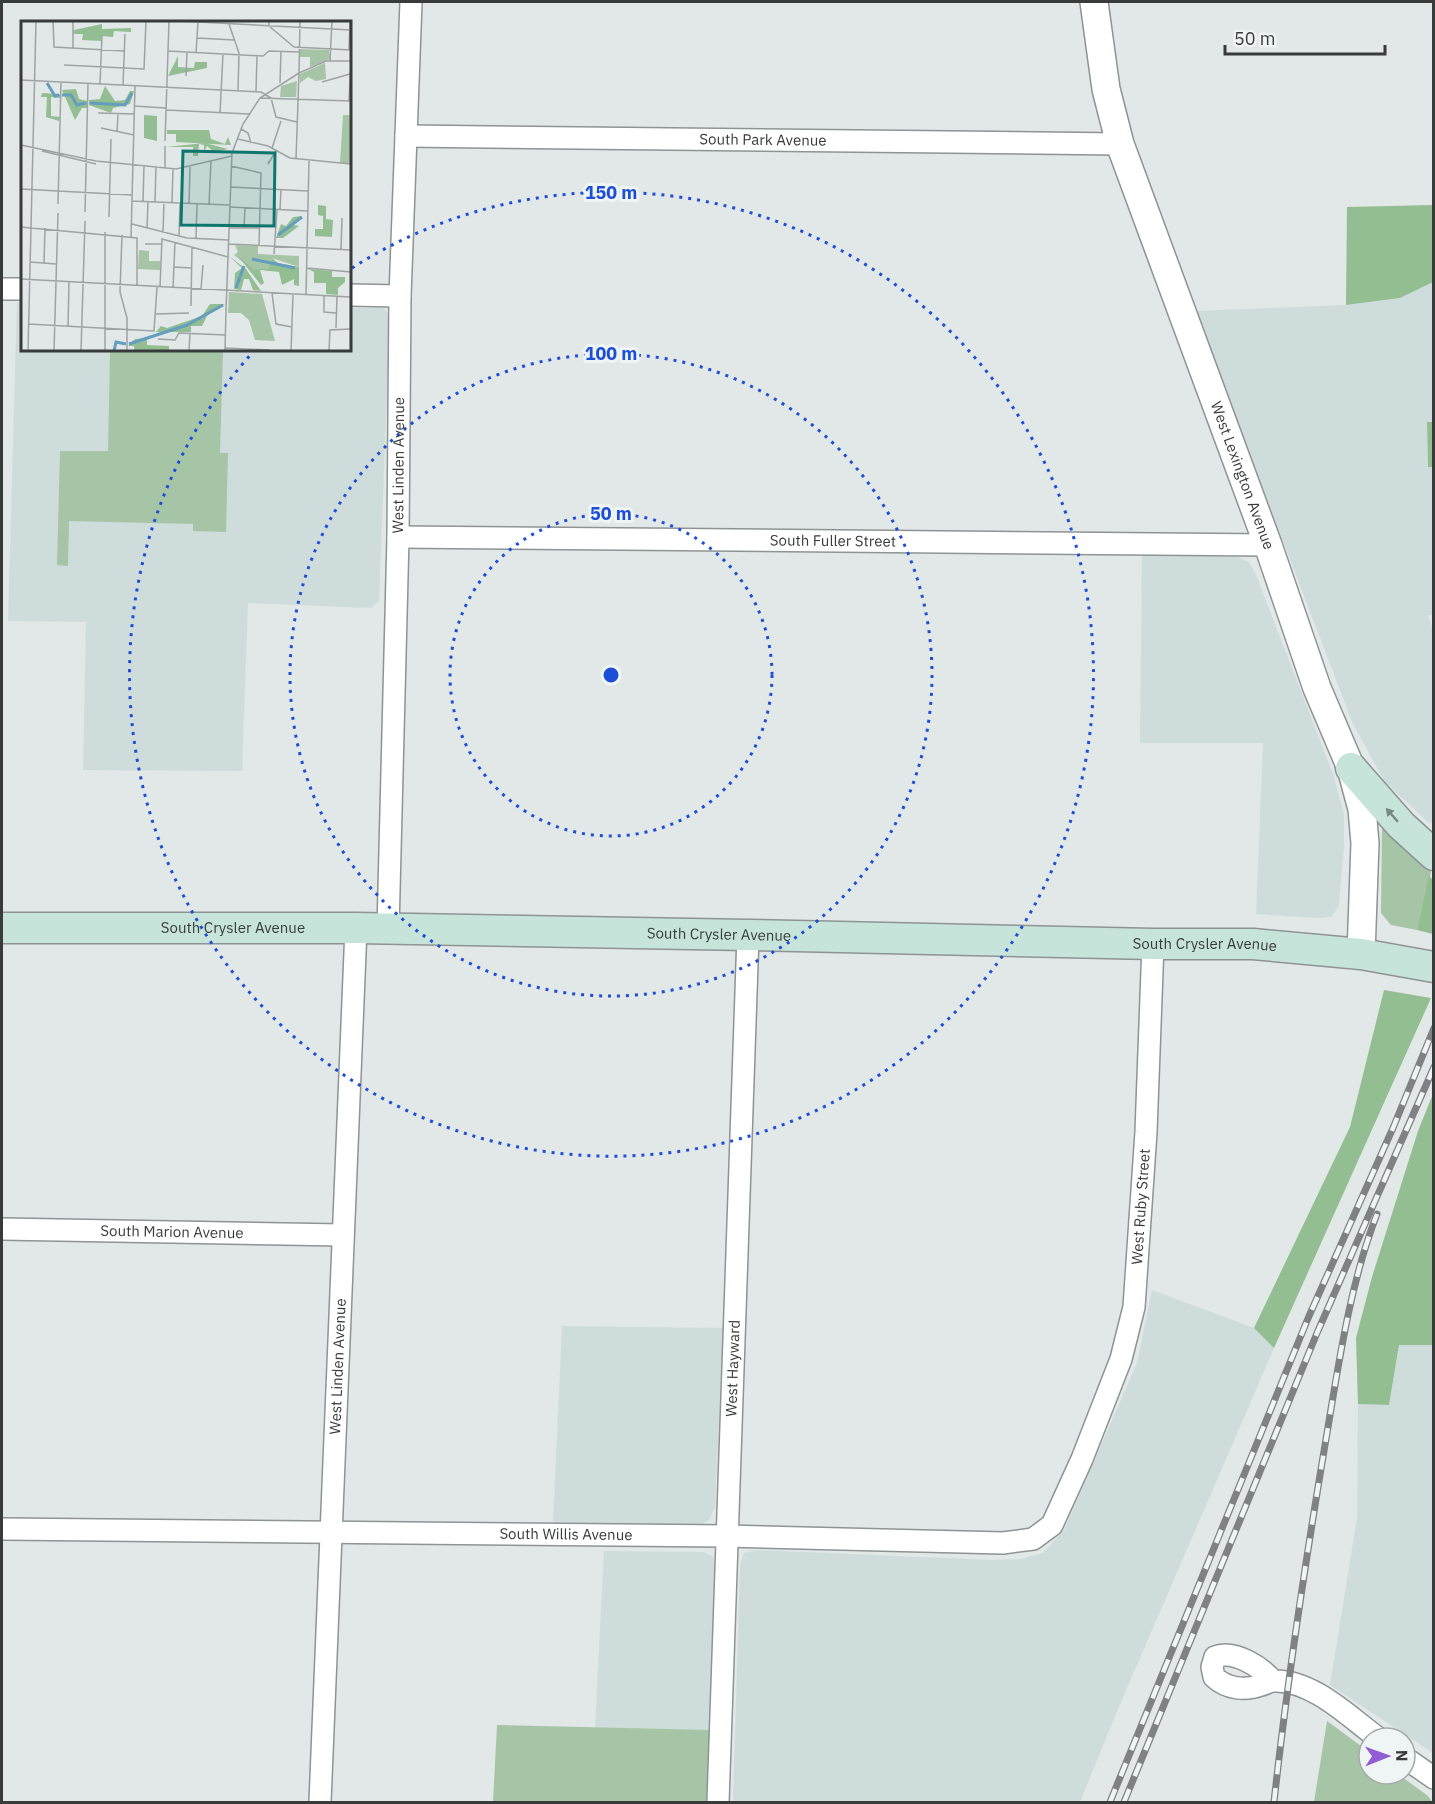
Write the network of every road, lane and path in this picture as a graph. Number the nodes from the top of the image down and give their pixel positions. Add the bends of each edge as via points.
1 (411, 2) edge
2 (1094, 2) edge
3 (406, 136) junction
4 (1120, 144) junction
5 (2, 289) edge
6 (21, 289) edge
7 (351, 295) edge
8 (400, 296) junction
9 (398, 537) junction
10 (1268, 545) junction
11 (1352, 768) junction
12 (1434, 855) edge
13 (2, 927) edge
14 (356, 928) junction
15 (388, 928) junction
16 (748, 934) junction
17 (1152, 944) junction
18 (1361, 954) junction
19 (1420, 964) edge
20 (2, 1229) edge
21 (342, 1235) junction
22 (1082, 1459) joint
23 (2, 1529) edge
24 (330, 1533) junction
25 (727, 1536) junction
26 (1273, 1681) dead end
27 (1362, 1726) edge
28 (1417, 1766) edge
29 (1434, 1778) edge
30 (320, 1803) edge
31 (718, 1803) edge

1 - 3 street, West Linden Avenue
2 - 4 street, West Lexington Avenue via 1106,89
3 - 4 street, South Park Avenue
3 - 8 street, West Linden Avenue
4 - 10 street, West Lexington Avenue
5 - 6 street
7 - 8 street
8 - 9 street, West Linden Avenue
9 - 10 street, South Fuller Street
9 - 15 street, West Linden Avenue
10 - 11 street, West Lexington Avenue via 1317,688
12 -> 11 main road via 1401,825
11 - 18 street, West Lexington Avenue via 1365,843
13 - 14 main road, South Crysler Avenue
14 - 15 main road, South Crysler Avenue
14 - 21 street, West Linden Avenue
15 - 16 main road, South Crysler Avenue
16 - 17 main road, South Crysler Avenue
16 - 25 street, West Hayward
17 - 18 main road, South Crysler Avenue via 1253,944
17 - 22 street, West Ruby Street via 1146,1132 1134,1308 1121,1359
18 - 19 main road, South Crysler Avenue
20 - 21 street, South Marion Avenue
21 - 24 street, West Linden Avenue
22 - 25 street, South Willis Avenue via 1052,1525 1033,1539 1003,1543
23 - 24 street, South Willis Avenue
24 - 25 street, South Willis Avenue
24 - 30 street, West Linden Avenue
25 - 31 street, West Hayward
26 - 27 street via 1324,1697
28 - 29 street

